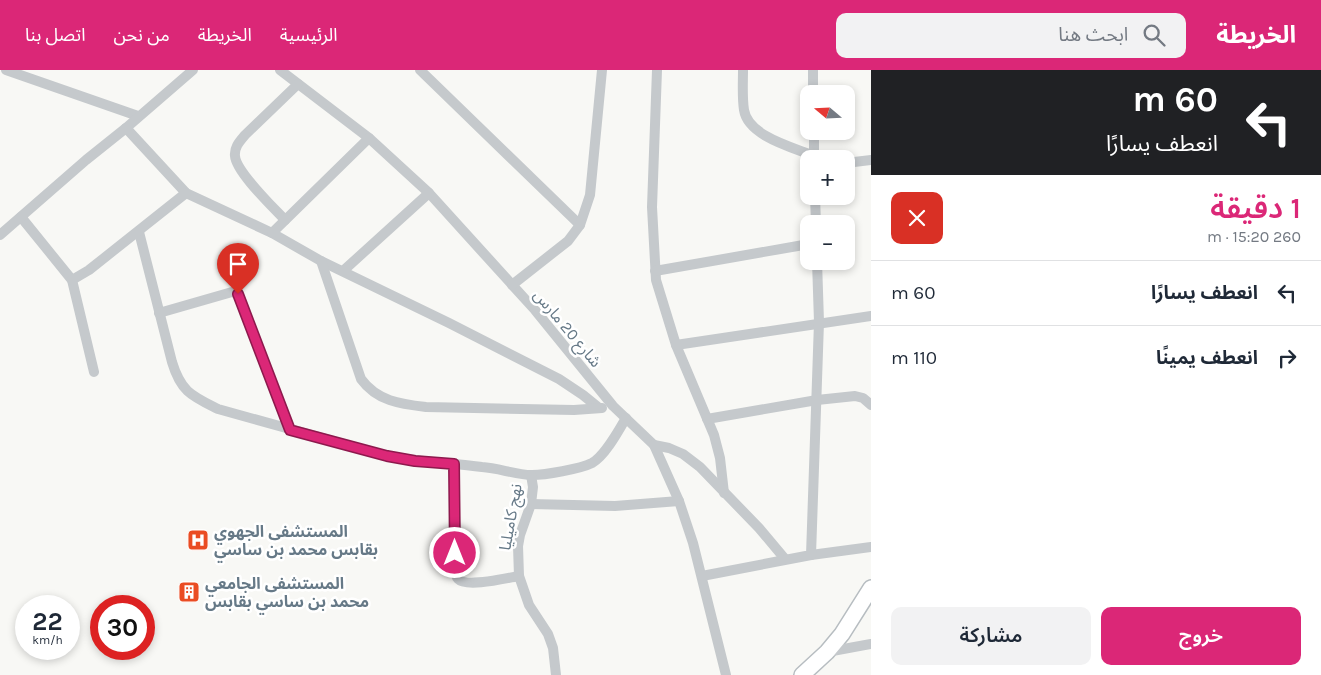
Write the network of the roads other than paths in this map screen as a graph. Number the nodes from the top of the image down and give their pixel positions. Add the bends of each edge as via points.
1 (6, 70) edge
2 (193, 70) edge
3 (280, 70) edge
4 (420, 70) edge
5 (602, 70) edge
6 (657, 70) edge
7 (743, 70) edge
8 (813, 70) edge
9 (292, 73) edge
10 (298, 84) junction
11 (813, 85) edge
12 (138, 116) junction
13 (126, 128) junction
14 (369, 138) junction
15 (800, 151) edge
16 (871, 160) edge
17 (855, 162) edge
18 (186, 193) junction
19 (429, 193) junction
20 (21, 217) junction
21 (284, 220) junction
22 (580, 225) junction
23 (139, 232) junction
24 (272, 233) junction
25 (0, 235) edge
26 (800, 246) edge
27 (321, 261) junction
28 (817, 270) edge
29 (343, 271) junction
30 (655, 271) junction
31 (72, 280) junction
32 (512, 285) junction
33 (159, 313) junction
34 (871, 316) edge
35 (819, 322) junction
36 (676, 346) junction
37 (94, 372) dead end
38 (817, 400) junction
39 (871, 405) edge
40 (614, 406) junction
41 (599, 408) junction
42 (626, 418) junction
43 (707, 419) junction
44 (290, 430) junction
45 (654, 446) junction
46 (454, 464) junction
47 (531, 475) junction
48 (724, 493) junction
49 (679, 501) junction
50 (531, 504) junction
51 (871, 548) edge
52 (811, 555) junction
53 (785, 559) junction
54 (519, 576) junction
55 (702, 576) junction
56 (871, 588) edge
57 (871, 644) edge
58 (827, 652) junction
59 (556, 675) edge
60 (726, 675) edge
61 (802, 675) edge

1 - 12 street
2 - 12 street
3 - 9 street, شارع 20 مارس
4 - 22 street
5 - 22 street via 590,195
6 - 30 street via 652,207
7 - 15 street via 747,120 762,134
8 - 11 street
9 - 10 street, شارع 20 مارس
10 - 14 street, شارع 20 مارس
10 - 21 street via 245,135 234,157 245,175
12 - 13 street
13 - 18 street
13 - 20 street
14 - 19 street, شارع 20 مارس
14 - 21 street
16 - 17 street
18 - 23 street
18 - 24 street
19 - 29 street
19 - 32 street, شارع 20 مارس
20 - 25 street
20 - 31 street
21 - 24 street
22 - 32 street via 568,241
23 - 31 street
23 - 33 street
24 - 27 street
26 - 30 street
27 - 29 street
27 - 41 street via 361,379 369,390 403,404 426,407
28 - 35 street
29 - 41 street via 558,380
30 - 36 street
31 - 37 street
32 - 40 street, شارع 20 مارس
33 - 44 street via 183,388 218,409
33 - 44 street via 232,292 238,294
34 - 35 street
35 - 36 street
35 - 38 street
36 - 43 street
38 - 39 street via 855,396
38 - 43 street
38 - 52 street
40 - 41 street
40 - 42 street, شارع 20 مارس
42 - 45 street, شارع 20 مارس
42 - 47 street via 590,464
43 - 48 street via 720,458
44 - 46 street via 387,456
45 - 48 street via 684,454
45 - 49 street, شارع 20 مارس
46 - 47 street
46 - 54 street via 457,578 472,582
47 - 50 street, نهج كاميليا
48 - 53 street
49 - 50 street via 615,506
49 - 55 street, شارع 20 مارس
50 - 54 street, نهج كاميليا via 519,540
51 - 52 street
52 - 53 street
53 - 55 street
54 - 59 street, نهج كاميليا via 529,605 548,634
55 - 60 street, شارع 20 مارس
56 - 58 street
57 - 58 street
58 - 61 street

